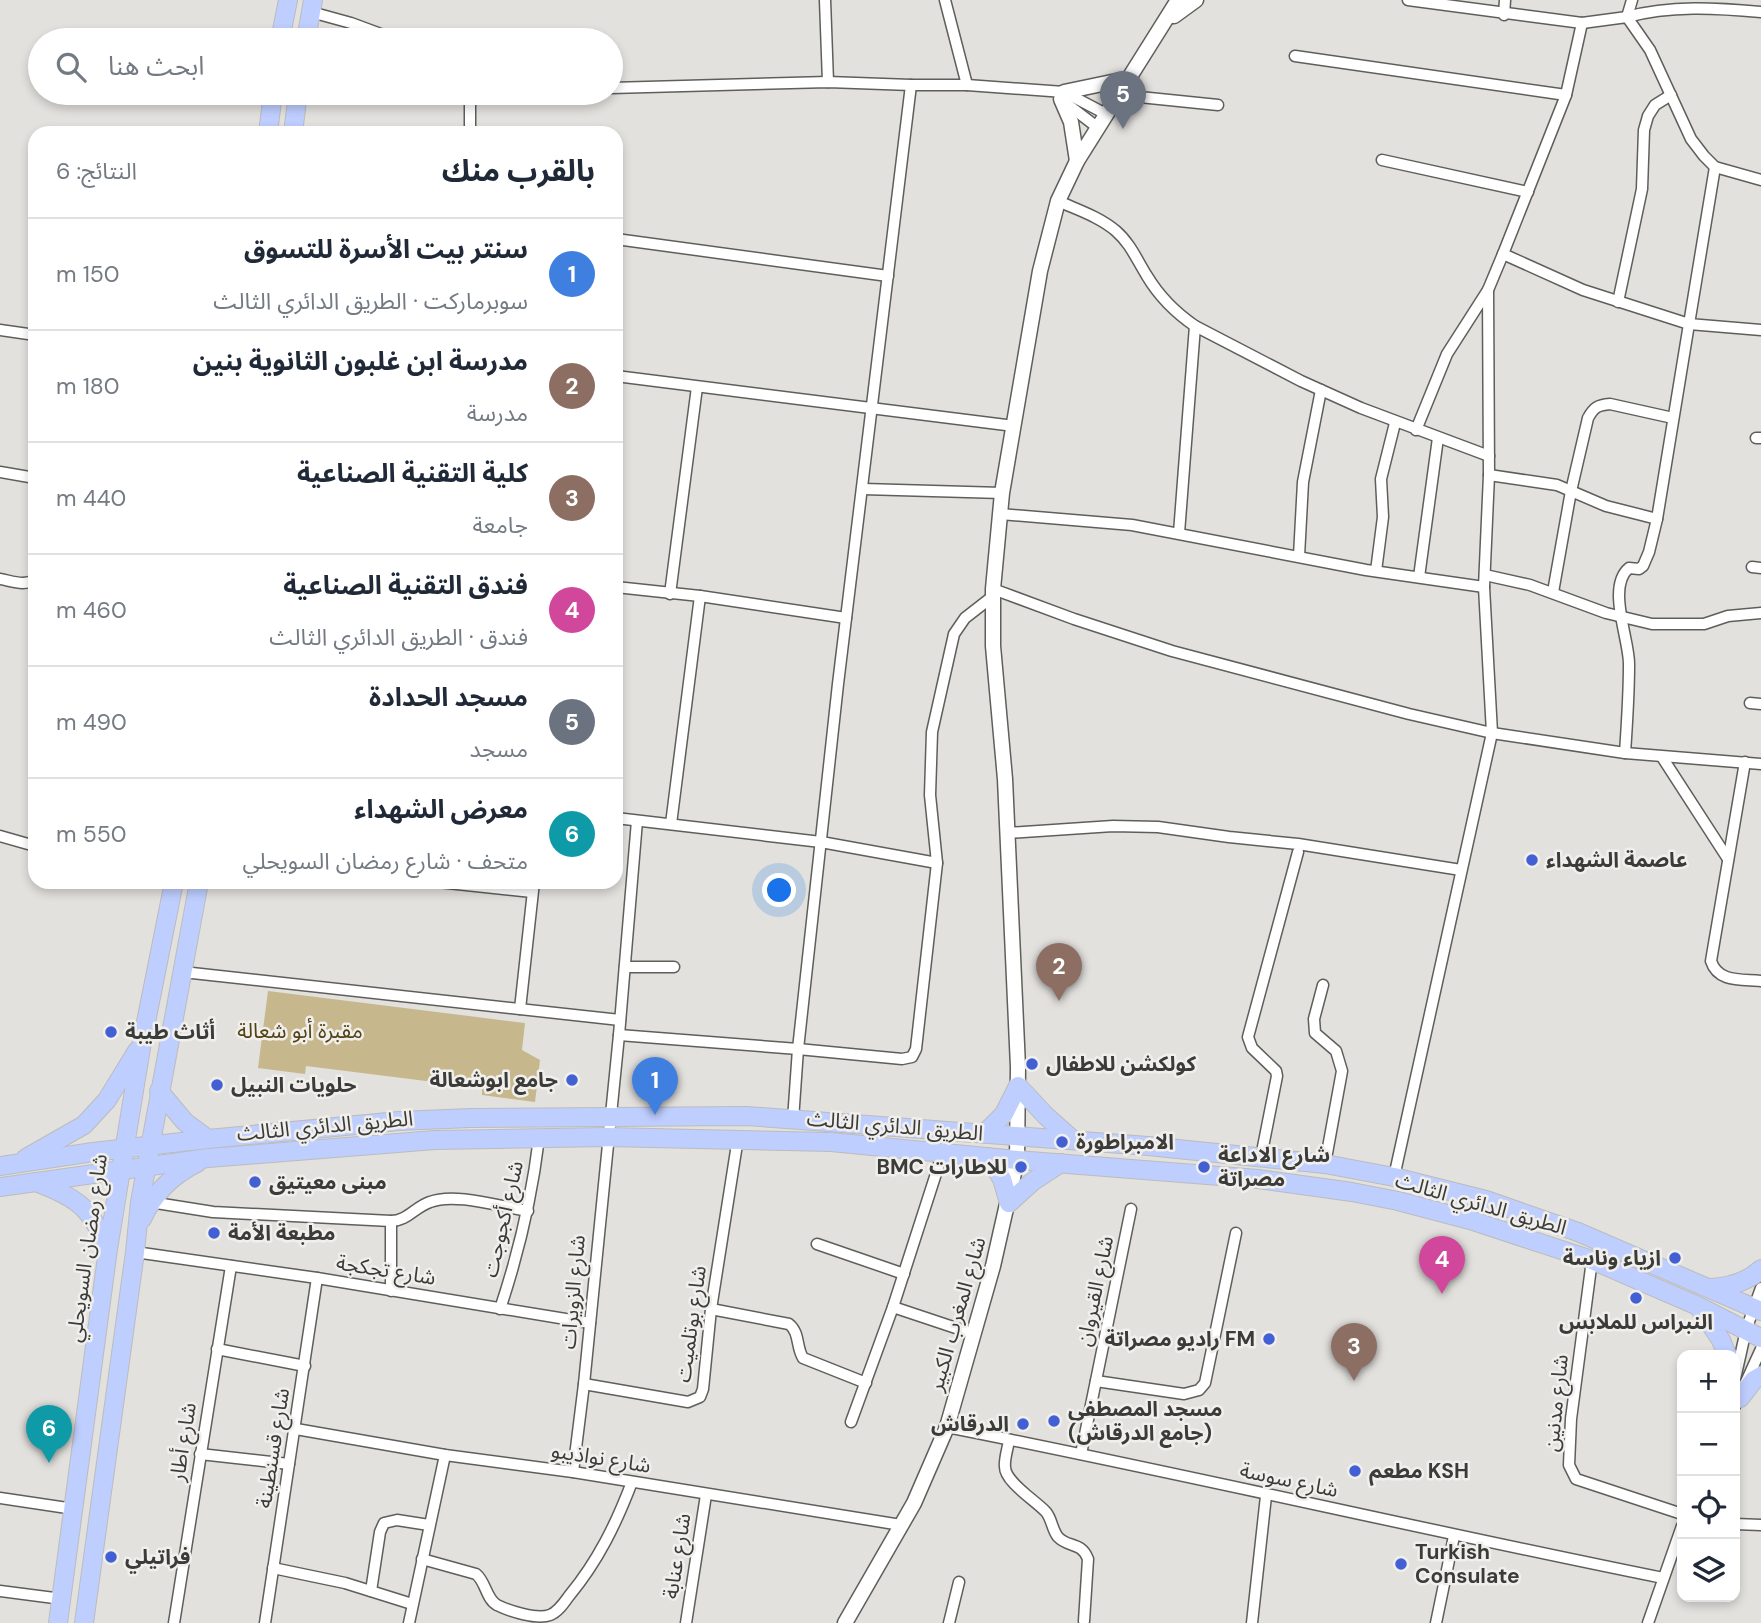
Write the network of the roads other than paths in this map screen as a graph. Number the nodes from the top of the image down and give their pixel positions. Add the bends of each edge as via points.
1 (288, 0) edge
2 (825, 0) edge
3 (945, 0) edge
4 (1178, 0) edge
5 (1196, 0) edge
6 (1408, 0) edge
7 (1505, 0) edge
8 (1632, 0) edge
9 (1434, 2) edge
10 (1715, 4) edge
11 (312, 6) edge
12 (1761, 12) edge
13 (1504, 15) junction
14 (1627, 17) junction
15 (1582, 23) junction
16 (1165, 24) junction
17 (282, 28) edge
18 (308, 28) edge
19 (365, 28) edge
20 (1295, 56) dead end
21 (1130, 78) junction
22 (828, 82) junction
23 (911, 85) junction
24 (967, 85) junction
25 (623, 88) edge
26 (1119, 94) junction
27 (1671, 94) junction
28 (1566, 95) junction
29 (1062, 96) junction
30 (272, 105) edge
31 (296, 105) edge
32 (470, 105) edge
33 (1218, 106) dead end
34 (1107, 114) junction
35 (269, 126) edge
36 (294, 126) edge
37 (470, 126) edge
38 (1097, 127) junction
39 (1382, 160) dead end
40 (1077, 161) junction
41 (1716, 167) junction
42 (1761, 180) edge
43 (1528, 192) junction
44 (1058, 201) junction
45 (623, 240) edge
46 (1503, 254) junction
47 (888, 276) junction
48 (1488, 290) junction
49 (1618, 302) junction
50 (1689, 324) junction
51 (1195, 326) junction
52 (0, 330) edge
53 (1761, 330) edge
54 (28, 334) edge
55 (623, 377) edge
56 (697, 387) junction
57 (1321, 390) junction
58 (874, 408) junction
59 (1673, 418) junction
60 (1395, 423) junction
61 (1014, 426) junction
62 (1416, 430) junction
63 (1438, 438) junction
64 (1489, 456) junction
65 (0, 472) edge
66 (1489, 475) junction
67 (28, 477) edge
68 (863, 489) junction
69 (1571, 491) junction
70 (1002, 494) junction
71 (1000, 514) junction
72 (1657, 519) junction
73 (1179, 533) junction
74 (1299, 556) junction
75 (1376, 571) junction
76 (1419, 578) junction
77 (0, 579) edge
78 (1485, 581) junction
79 (28, 582) edge
80 (623, 588) edge
81 (1553, 592) junction
82 (993, 593) junction
83 (670, 594) junction
84 (700, 596) junction
85 (1761, 613) edge
86 (1620, 617) junction
87 (846, 618) junction
88 (1492, 733) junction
89 (1625, 753) junction
90 (1662, 757) junction
91 (1745, 762) junction
92 (1761, 764) edge
93 (623, 819) edge
94 (637, 821) junction
95 (671, 824) junction
96 (1007, 833) junction
97 (0, 836) edge
98 (821, 842) junction
99 (28, 844) edge
100 (1298, 852) dead end
101 (1728, 859) junction
102 (937, 863) junction
103 (1461, 870) junction
104 (172, 889) edge
105 (198, 889) edge
106 (533, 889) edge
107 (625, 967) junction
108 (674, 967) dead end
109 (183, 972) junction
110 (1761, 981) edge
111 (1323, 985) dead end
112 (520, 1009) junction
113 (620, 1020) junction
114 (619, 1035) junction
115 (142, 1042) junction
116 (798, 1048) junction
117 (1018, 1086) junction
118 (159, 1091) junction
119 (609, 1116) junction
120 (793, 1120) junction
121 (985, 1133) junction
122 (1018, 1136) junction
123 (607, 1137) junction
124 (540, 1138) junction
125 (738, 1138) junction
126 (208, 1139) junction
127 (1073, 1140) junction
128 (150, 1146) junction
129 (124, 1148) junction
130 (943, 1153) junction
131 (989, 1157) junction
132 (1261, 1157) junction
133 (208, 1158) junction
134 (1017, 1160) junction
135 (1061, 1163) junction
136 (1325, 1164) junction
137 (7, 1166) edge
138 (146, 1168) junction
139 (121, 1171) junction
140 (1394, 1177) junction
141 (36, 1182) junction
142 (0, 1187) edge
143 (150, 1202) junction
144 (1009, 1203) junction
145 (1131, 1209) dead end
146 (528, 1211) junction
147 (391, 1221) junction
148 (137, 1228) junction
149 (1236, 1233) dead end
150 (817, 1244) dead end
151 (108, 1249) junction
152 (135, 1252) junction
153 (1592, 1260) junction
154 (231, 1266) junction
155 (1761, 1269) edge
156 (904, 1274) junction
157 (317, 1278) junction
158 (1761, 1287) edge
159 (1710, 1288) junction
160 (391, 1291) junction
161 (1698, 1306) junction
162 (893, 1307) junction
163 (500, 1308) junction
164 (711, 1308) junction
165 (1758, 1309) edge
166 (590, 1323) junction
167 (974, 1334) junction
168 (1753, 1334) edge
169 (217, 1349) junction
170 (1761, 1349) edge
171 (1725, 1350) edge
172 (305, 1366) junction
173 (1740, 1366) edge
174 (1761, 1377) edge
175 (1096, 1381) junction
176 (866, 1383) junction
177 (584, 1384) junction
178 (1740, 1397) edge
179 (1740, 1399) edge
180 (851, 1422) dead end
181 (947, 1427) junction
182 (296, 1429) junction
183 (1009, 1440) junction
184 (201, 1454) junction
185 (1080, 1454) junction
186 (445, 1455) junction
187 (289, 1464) junction
188 (573, 1472) junction
189 (632, 1482) junction
190 (706, 1495) junction
191 (1266, 1496) junction
192 (0, 1498) edge
193 (74, 1509) junction
194 (1677, 1512) edge
195 (1740, 1524) edge
196 (429, 1525) junction
197 (901, 1525) junction
198 (1761, 1525) edge
199 (1454, 1536) junction
200 (1677, 1539) edge
201 (422, 1559) junction
202 (273, 1568) junction
203 (1663, 1578) junction
204 (959, 1582) dead end
205 (0, 1591) edge
206 (371, 1591) junction
207 (62, 1599) junction
208 (412, 1604) junction
209 (1084, 1621) dead end
210 (86, 1622) edge
211 (58, 1623) edge
212 (174, 1623) edge
213 (265, 1623) edge
214 (409, 1623) edge
215 (686, 1623) edge
216 (845, 1623) edge
217 (949, 1623) edge
218 (1252, 1623) edge
219 (1436, 1623) edge
220 (1648, 1623) edge

1 - 17 main road
2 - 22 street
3 - 24 street
4 - 16 street
5 - 16 street
6 - 9 street
7 - 13 street
8 - 14 street
9 - 13 street
10 - 12 street
10 - 14 street
11 - 18 main road
11 - 19 street
13 - 15 street
14 - 15 street
14 - 27 street via 1650,50
15 - 28 street
16 - 21 street, شارع المغرب الكبير
20 - 28 street
21 - 26 street, شارع المغرب الكبير
21 - 29 street
22 - 23 street
22 - 25 street
23 - 24 street
23 - 47 street
24 - 29 street via 1043,89
26 - 33 street
26 - 34 street, شارع المغرب الكبير
27 - 41 street via 1691,139
27 - 49 street via 1655,105 1644,130 1642,189
28 - 43 street
29 - 34 street
29 - 38 street
29 - 40 street
30 - 35 main road
31 - 36 main road
32 - 37 street
34 - 38 street, شارع المغرب الكبير
38 - 40 street, شارع المغرب الكبير
39 - 43 street
40 - 44 street, شارع المغرب الكبير
41 - 42 street
41 - 50 street
43 - 46 street
44 - 51 street via 1116,231 1157,291
44 - 61 street, شارع المغرب الكبير via 1040,271
45 - 47 street
46 - 48 street
46 - 49 street
47 - 58 street
48 - 62 street via 1447,354
48 - 64 street
49 - 50 street
50 - 53 street
50 - 59 street
51 - 57 street
51 - 73 street
52 - 54 street
55 - 56 street
56 - 58 street
56 - 83 street
57 - 60 street
57 - 74 street via 1303,482
58 - 61 street
58 - 68 street
59 - 69 street via 1599,404 1588,418
59 - 72 street
60 - 62 street
60 - 75 street via 1381,479 1383,517
61 - 70 street, شارع المغرب الكبير
62 - 63 street
63 - 64 street
63 - 76 street
64 - 66 street
65 - 67 street
66 - 69 street
66 - 78 street
68 - 70 street
68 - 87 street
69 - 72 street
69 - 81 street
70 - 71 street, شارع المغرب الكبير
71 - 73 street via 1112,522
71 - 82 street, شارع المغرب الكبير
72 - 86 street via 1646,562 1625,572
73 - 74 street
74 - 75 street
75 - 76 street
76 - 78 street
77 - 79 street
78 - 81 street
78 - 88 street
80 - 83 street
81 - 86 street
82 - 88 street via 1172,651
82 - 96 street, شارع المغرب الكبير
82 - 102 street via 954,634 942,682 929,764
83 - 84 street
84 - 87 street
84 - 95 street
85 - 86 street via 1703,624 1652,624
86 - 89 street via 1630,661
87 - 98 street
88 - 89 street
88 - 103 street
89 - 90 street
90 - 91 street
90 - 101 street
91 - 92 street
91 - 101 street
93 - 94 street
94 - 95 street
94 - 107 street, شارع الزويرات
95 - 98 street
96 - 103 street via 1158,827
96 - 117 street, شارع المغرب الكبير
97 - 99 street
98 - 102 street
98 - 116 street
100 - 132 street via 1248,1037 1277,1076
101 - 110 street via 1711,961 1722,977
102 - 116 street via 912,1057
103 - 140 street
104 - 115 main road, شارع رمضان السويحلي
105 - 109 main road
106 - 112 street
107 - 108 street
107 - 113 street, شارع الزويرات
109 - 112 street
109 - 118 main road
111 - 136 street via 1315,1033 1336,1051 1342,1071
112 - 113 street
113 - 114 street, شارع الزويرات
114 - 116 street
114 - 119 street, شارع الزويرات
115 - 129 main road, شارع رمضان السويحلي
115 - 137 main road via 107,1100 84,1125
116 - 120 street
117 - 121 main road via 1004,1114
117 - 122 street, شارع المغرب الكبير
117 - 127 main road
118 - 126 main road via 185,1122
118 - 128 main road
119 - 120 main road, الطريق الدائري الثالث
119 - 123 street, شارع الزويرات
119 - 126 main road, الطريق الدائري الثالث via 399,1121
120 - 121 main road, الطريق الدائري الثالث
121 - 122 main road, الطريق الدائري الثالث
122 - 127 main road, الطريق الدائري الثالث
122 - 134 street, شارع المغرب الكبير
123 - 124 main road, الطريق الدائري الثالث
123 - 125 main road, الطريق الدائري الثالث
123 - 166 street, شارع الزويرات
124 - 133 main road, الطريق الدائري الثالث via 435,1140
124 - 146 street, شارع أكجوجت
125 - 130 main road, الطريق الدائري الثالث
125 - 164 street, شارع بوتلميت
126 - 128 main road, الطريق الدائري الثالث
127 - 132 main road, الطريق الدائري الثالث
128 - 129 main road, الطريق الدائري الثالث
128 - 138 main road
129 - 137 main road, الطريق الدائري الثالث
129 - 139 main road, شارع رمضان السويحلي
130 - 131 main road, الطريق الدائري الثالث
130 - 156 street
131 - 134 main road, الطريق الدائري الثالث
131 - 144 main road
132 - 136 main road, الطريق الدائري الثالث
133 - 138 main road, الطريق الدائري الثالث
133 - 143 main road via 178,1175
134 - 135 main road, الطريق الدائري الثالث
134 - 144 street, شارع المغرب الكبير
135 - 144 main road
135 - 153 main road, الطريق الدائري الثالث via 1258,1179 1352,1192 1470,1220
136 - 140 main road, الطريق الدائري الثالث
138 - 139 main road, الطريق الدائري الثالث
138 - 148 main road
139 - 141 main road, الطريق الدائري الثالث
139 - 151 main road, شارع رمضان السويحلي
140 - 159 main road, الطريق الدائري الثالث via 1532,1215
141 - 142 main road, الطريق الدائري الثالث
141 - 151 main road via 78,1202 95,1221
143 - 147 street via 213,1212
143 - 148 main road
144 - 167 street, شارع المغرب الكبير
145 - 175 street, شارع القيروان
146 - 147 street via 461,1199 439,1200
146 - 163 street, شارع أكجوجت
147 - 160 street
148 - 152 main road
149 - 175 street via 1205,1383 1199,1390 1184,1394
150 - 156 street
151 - 193 main road, شارع رمضان السويحلي
152 - 154 street, شارع تجكجة
152 - 210 main road
153 - 161 main road, الطريق الدائري الثالث
153 - 194 street, شارع مدنين via 1571,1419 1571,1473 1576,1479
154 - 157 street, شارع تجكجة
154 - 169 street, شارع أطار
155 - 159 main road via 1742,1282
156 - 162 street
157 - 160 street, شارع تجكجة
157 - 172 street, شارع قسنطينة
158 - 165 street
159 - 165 main road, الطريق الدائري الثالث
160 - 163 street, شارع تجكجة
161 - 168 main road, الطريق الدائري الثالث
161 - 171 main road
162 - 167 street
162 - 176 street
163 - 166 street, شارع تجكجة
164 - 176 street via 789,1324 803,1358
164 - 177 street, شارع بوتلميت via 703,1389 695,1401
165 - 168 street
166 - 177 street, شارع الزويرات
167 - 181 street, شارع المغرب الكبير
168 - 173 street
169 - 172 street
169 - 184 street, شارع أطار
170 - 178 street
172 - 182 street, شارع قسنطينة
174 - 179 main road
175 - 185 street, شارع القيروان
176 - 180 street
177 - 188 street, شارع الزويرات
181 - 183 street, شارع سوسة
181 - 197 street, شارع المغرب الكبير
182 - 186 street, شارع نواذيبو
182 - 187 street, شارع قسنطينة
183 - 185 street, شارع سوسة
183 - 209 street via 1004,1467 1008,1477 1044,1510 1056,1535 1085,1551
184 - 187 street
184 - 212 street, شارع أطار
185 - 191 street, شارع سوسة
186 - 188 street, شارع نواذيبو
186 - 196 street
187 - 202 street, شارع قسنطينة
188 - 189 street, شارع نواذيبو
189 - 190 street, شارع نواذيبو
189 - 201 street via 593,1564 551,1615 499,1606 476,1574
190 - 197 street, شارع نواذيبو
190 - 215 street, شارع عنابة
191 - 199 street, شارع سوسة
191 - 218 street
192 - 193 street
193 - 207 main road, شارع رمضان السويحلي
195 - 198 street
196 - 201 street
196 - 206 street via 397,1520 384,1523
197 - 216 street, شارع المغرب الكبير
199 - 203 street, شارع سوسة
199 - 219 street
200 - 203 street
201 - 208 street
202 - 206 street
202 - 213 street, شارع قسنطينة
203 - 220 street
204 - 217 street
205 - 207 street
206 - 208 street
207 - 211 main road, شارع رمضان السويحلي
208 - 214 street

